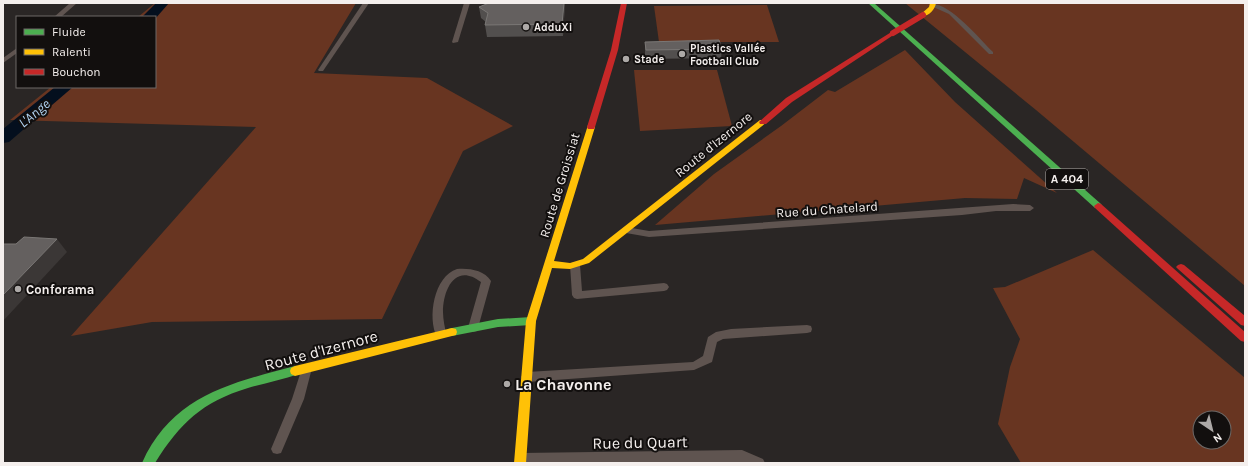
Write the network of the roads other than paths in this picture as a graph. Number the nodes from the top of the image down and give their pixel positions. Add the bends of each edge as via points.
1 (74, 3) edge
2 (366, 3) edge
3 (467, 3) edge
4 (624, 3) edge
5 (871, 3) edge
6 (881, 3) edge
7 (933, 4) edge
8 (58, 16) edge
9 (455, 42) dead end
10 (16, 51) edge
11 (992, 53) dead end
12 (3, 61) edge
13 (321, 70) dead end
14 (1096, 192) dead end
15 (1030, 208) dead end
16 (626, 230) junction
17 (1173, 259) dead end
18 (549, 264) junction
19 (575, 265) junction
20 (664, 288) dead end
21 (532, 321) junction
22 (1245, 322) edge
23 (473, 328) junction
24 (807, 329) dead end
25 (441, 334) junction
26 (1245, 338) edge
27 (306, 368) junction
28 (527, 377) junction
29 (277, 449) dead end
30 (520, 461) edge
31 (148, 463) edge
32 (759, 463) edge

1 - 8 street
2 - 13 street
3 - 9 street
4 - 18 main road, Route de Groissiat via 611,63
5 - 26 main road, A 404
6 - 14 main road, A 404
7 - 11 street via 951,13
7 - 16 main road, Route d'Izernore, bridge via 929,11 789,100
10 - 12 street
15 - 16 street, Rue du Chatelard via 1009,206 962,212 664,234
16 - 19 main road, Route d'Izernore via 586,261
17 - 22 main road
18 - 19 main road, Route d'Izernore
18 - 21 main road, Route de Groissiat
19 - 20 street via 577,295
21 - 23 main road, Route d'Izernore via 512,321
21 - 28 main road, Route de Groissiat
23 - 25 main road, Route d'Izernore
23 - 25 street via 486,281 478,273 459,272 449,276 442,291 438,313
24 - 28 street via 720,335 712,340 708,359 694,366
25 - 27 main road, Route d'Izernore
27 - 29 street via 298,399
27 - 31 main road, Route d'Izernore via 219,393 203,401 173,425 159,441
28 - 30 main road, Route de Groissiat
30 - 32 street, Rue du Quart via 742,456

